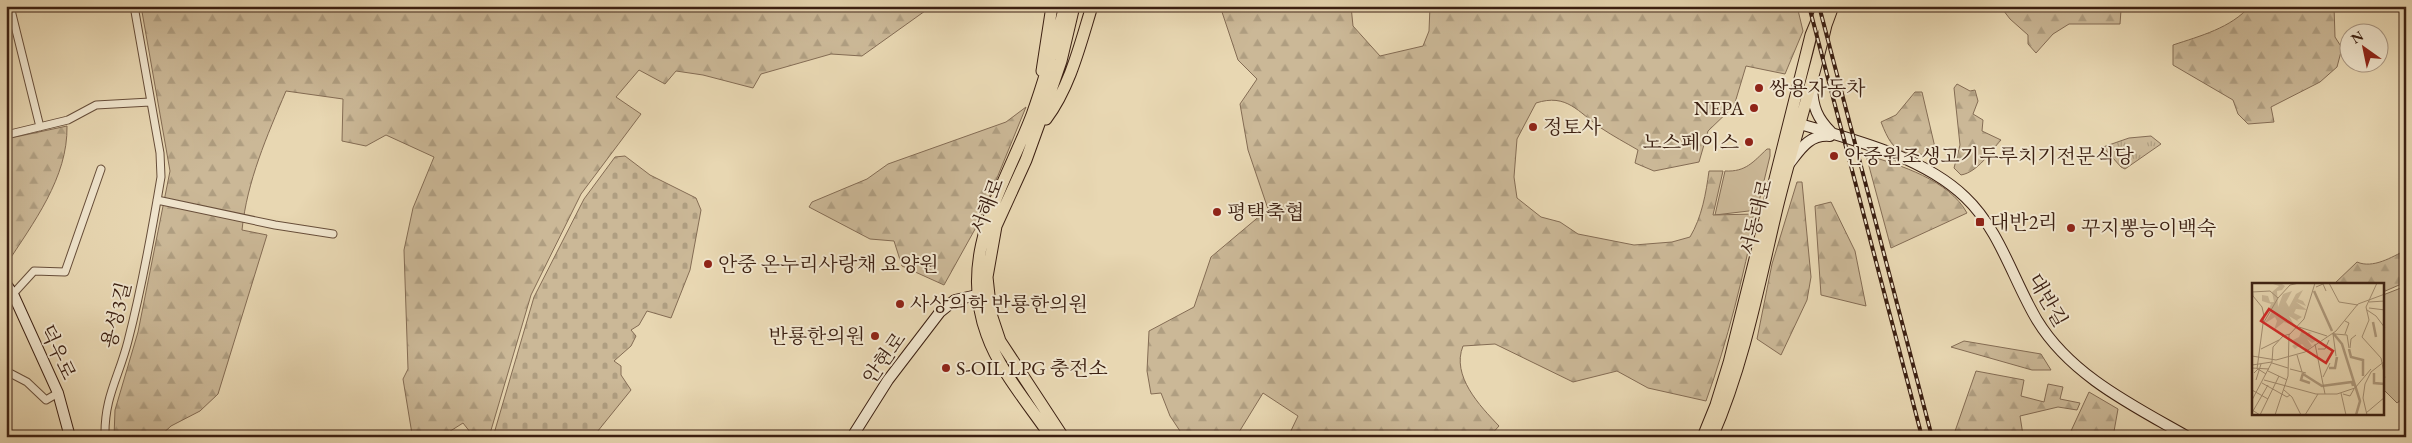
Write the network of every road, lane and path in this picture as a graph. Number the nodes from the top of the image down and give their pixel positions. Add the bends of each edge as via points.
1 (10, 6) edge
2 (134, 6) edge
3 (1052, 6) edge
4 (1065, 6) edge
5 (1074, 6) edge
6 (1092, 6) edge
7 (1823, 6) edge
8 (1833, 6) edge
9 (1812, 78) junction
10 (1040, 93) junction
11 (150, 102) junction
12 (1794, 124) junction
13 (40, 127) junction
14 (1036, 133) junction
15 (6, 135) edge
16 (1831, 135) junction
17 (1788, 165) junction
18 (101, 170) dead end
19 (157, 200) junction
20 (333, 234) dead end
21 (6, 284) edge
22 (13, 294) junction
23 (982, 294) junction
24 (6, 371) edge
25 (58, 393) junction
26 (70, 437) edge
27 (105, 437) edge
28 (852, 437) edge
29 (1051, 437) edge
30 (1063, 437) edge
31 (1703, 437) edge
32 (1712, 437) edge
33 (2188, 437) edge

1 - 13 street
2 - 11 street, 용성3길
3 - 10 main road
4 - 10 main road, 서해로
5 - 14 main road, 서해로 via 1061,61
6 - 14 main road via 1062,91
7 - 12 main road, 서동대로 via 1812,35
8 - 9 main road, 서동대로
9 - 12 main road, 서동대로
9 - 16 street via 1815,111
10 - 23 main road, 서해로 via 984,228 978,254
11 - 13 street via 96,105 68,120
11 - 19 street, 용성3길 via 160,153 161,177
12 - 16 street, 대반길
12 - 17 main road, 서동대로
12 - 31 main road, 서동대로 via 1773,184 1744,309 1716,405
13 - 15 street
14 - 23 main road, 서해로 via 996,226
16 - 17 street via 1820,135 1808,141
16 - 33 street, 대반길 via 1860,148 1903,158 1948,182 1979,212 2056,348 2097,382
17 - 32 main road, 서동대로 via 1746,338
18 - 22 street via 64,272 34,271
19 - 20 street
19 - 27 street, 용성3길 via 128,343 105,413
21 - 22 street, 덕우로
22 - 25 street, 덕우로
23 - 28 street, 안현로 via 955,300 940,312 888,380
23 - 29 main road, 서해로 via 986,333 993,350
23 - 30 main road, 서해로 via 1000,341
24 - 25 street via 27,382 46,400
25 - 26 street, 덕우로

